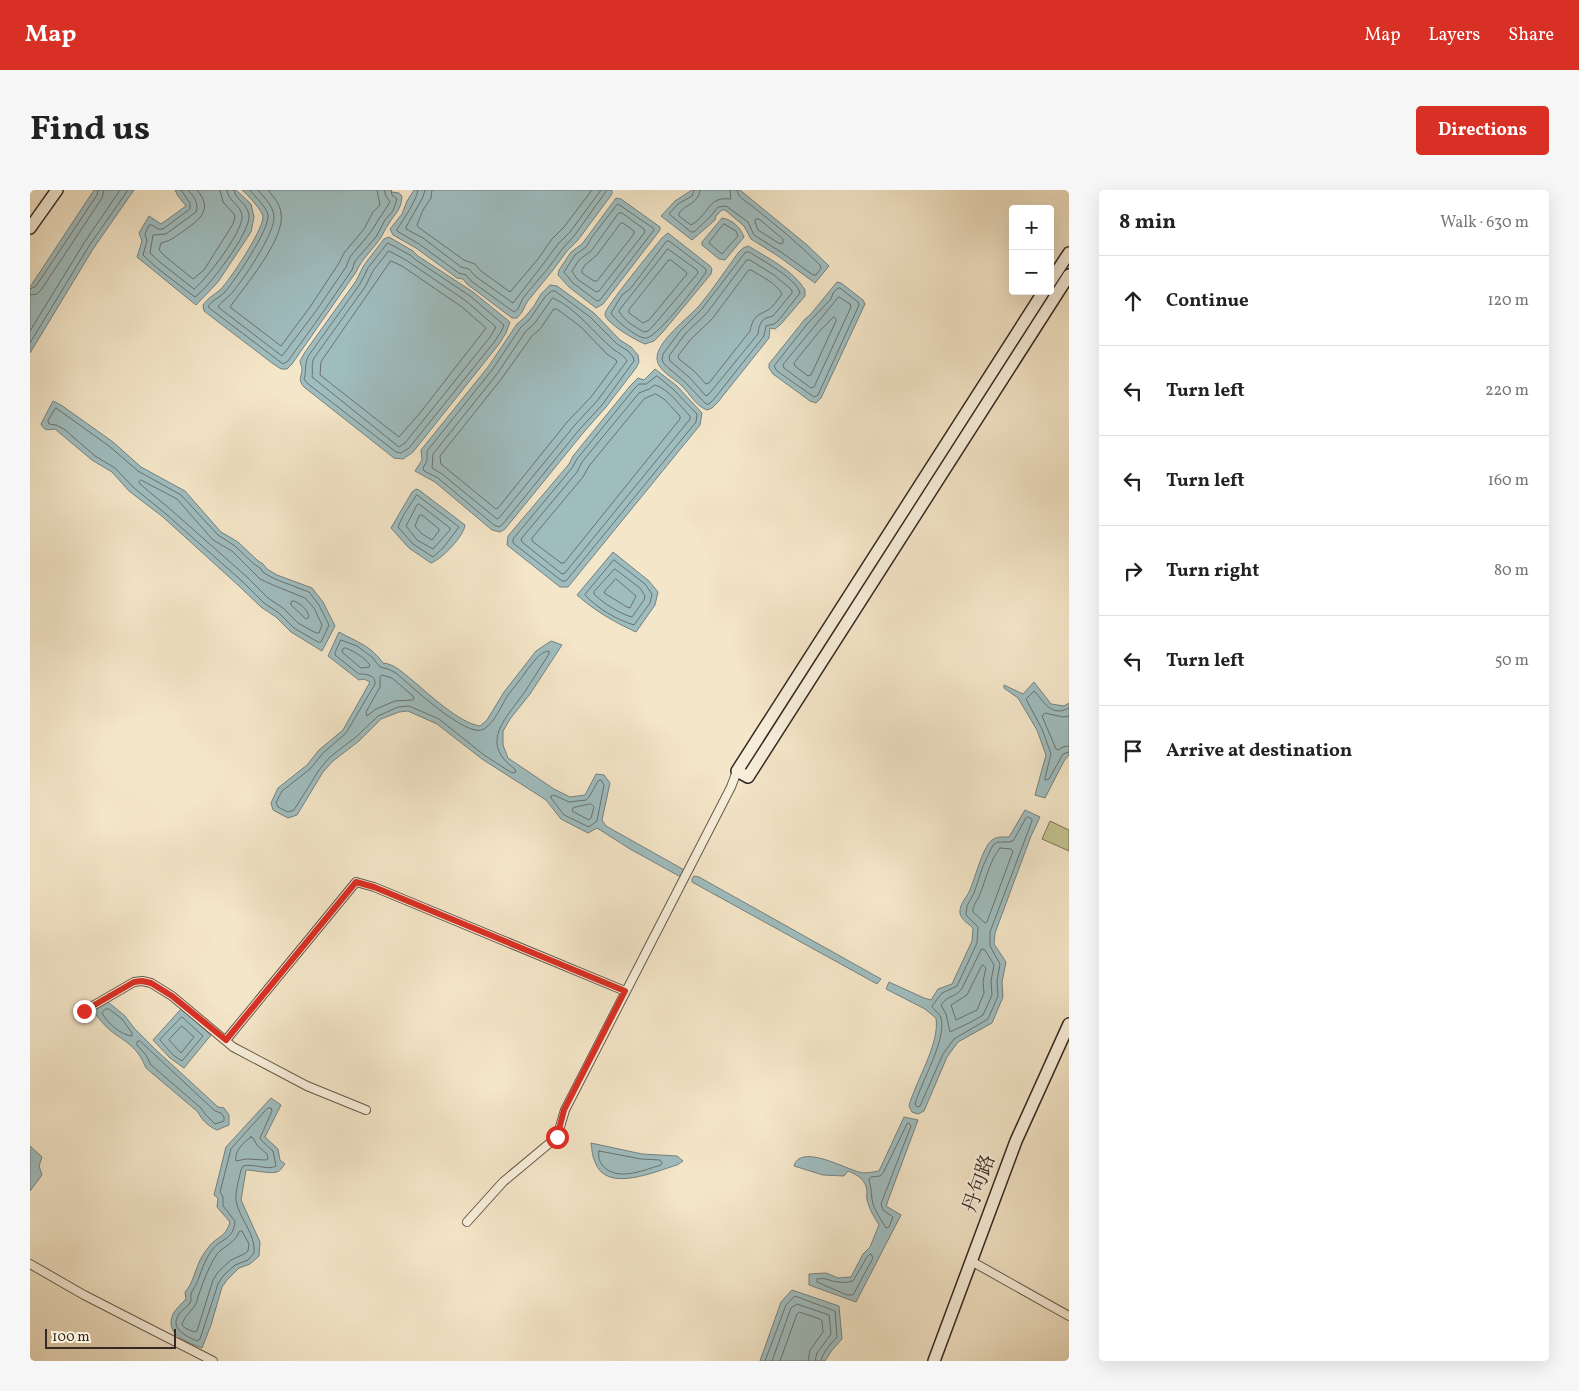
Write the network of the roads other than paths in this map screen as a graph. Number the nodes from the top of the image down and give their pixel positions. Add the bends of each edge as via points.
1 (57, 190) edge
2 (30, 228) edge
3 (1069, 253) edge
4 (1069, 275) edge
5 (1054, 276) edge
6 (1041, 295) edge
7 (737, 771) junction
8 (625, 991) junction
9 (84, 1011) dead end
10 (1069, 1024) edge
11 (226, 1040) junction
12 (366, 1110) dead end
13 (467, 1222) dead end
14 (971, 1262) junction
15 (30, 1264) edge
16 (1069, 1316) edge
17 (213, 1361) edge
18 (934, 1361) edge

1 - 2 main road
3 - 5 main road
4 - 7 main road via 748,777
6 - 7 main road
7 - 8 street via 732,787
8 - 11 street via 356,882
8 - 13 street via 564,1110 557,1137 503,1182
9 - 11 street via 134,982 142,981 172,996
10 - 14 main road, 丹句路 via 1016,1141
11 - 12 street via 233,1047 307,1086
14 - 16 street
14 - 18 main road, 丹句路
15 - 17 street

